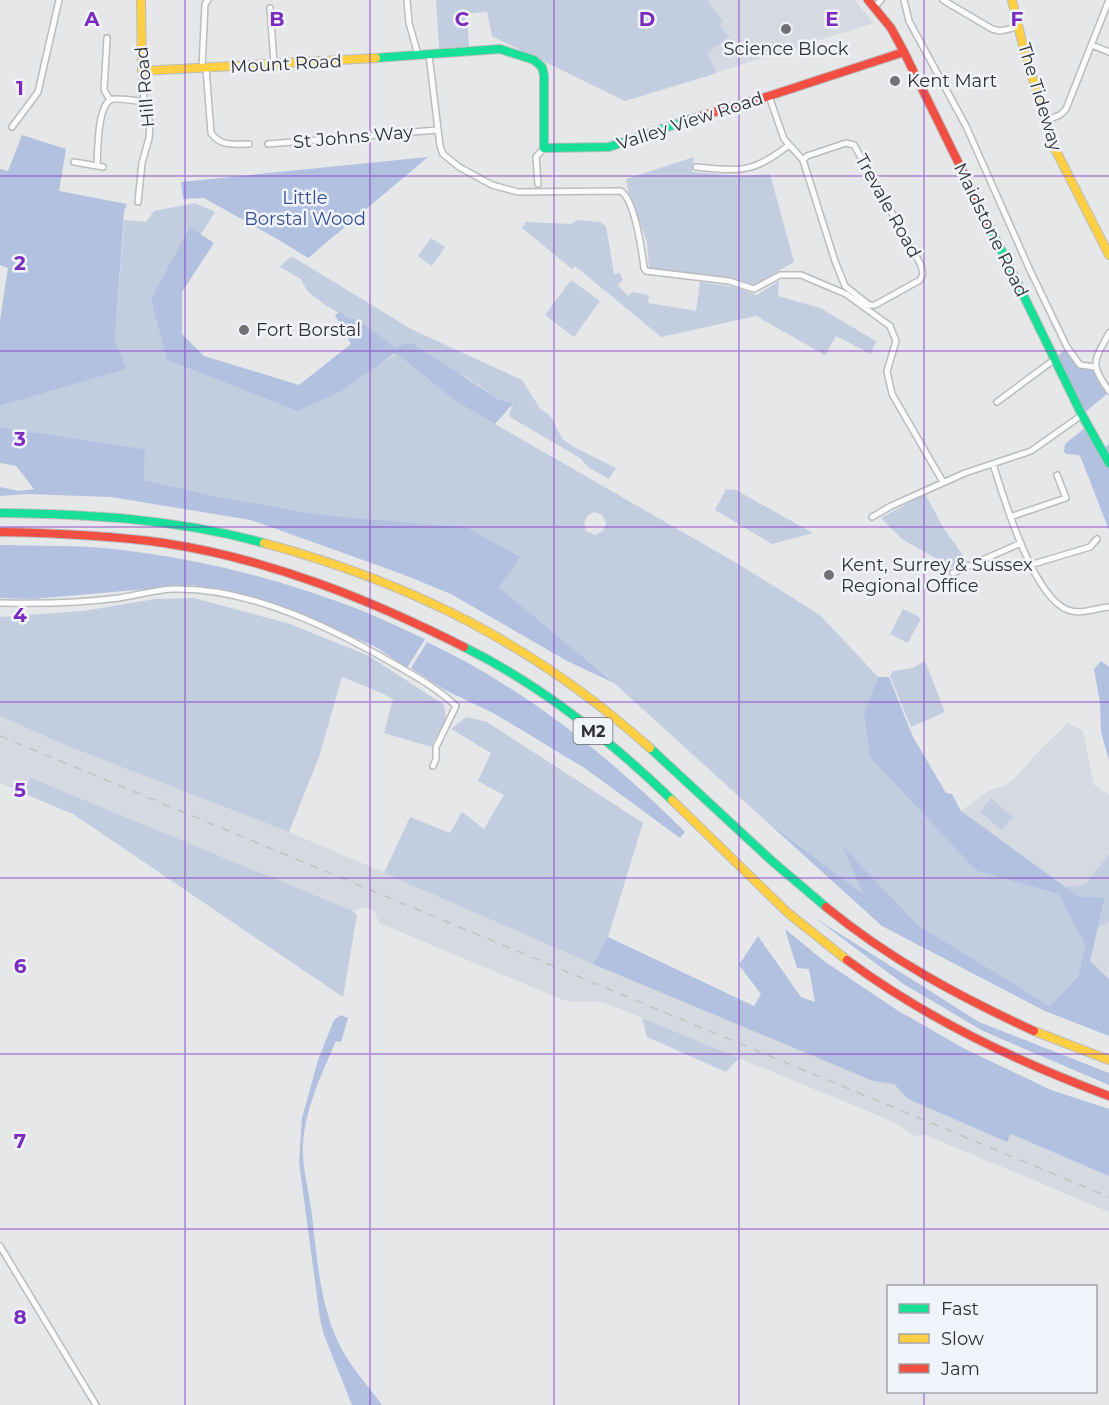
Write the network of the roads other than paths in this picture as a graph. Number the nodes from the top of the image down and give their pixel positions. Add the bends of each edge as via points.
1 (59, 0) edge
2 (141, 0) edge
3 (208, 0) edge
4 (407, 0) edge
5 (868, 0) edge
6 (881, 0) edge
7 (904, 0) edge
8 (943, 0) edge
9 (1012, 0) edge
10 (1109, 0) edge
11 (874, 7) junction
12 (270, 8) dead end
13 (1018, 27) junction
14 (107, 38) dead end
15 (1092, 45) junction
16 (904, 52) junction
17 (1109, 52) edge
18 (418, 55) junction
19 (429, 55) junction
20 (274, 63) junction
21 (204, 68) junction
22 (142, 71) junction
23 (769, 96) junction
24 (110, 100) junction
25 (144, 102) junction
26 (1045, 121) junction
27 (12, 126) dead end
28 (437, 130) junction
29 (249, 144) dead end
30 (268, 144) dead end
31 (789, 145) junction
32 (544, 148) junction
33 (803, 160) junction
34 (74, 162) dead end
35 (696, 167) dead end
36 (537, 184) dead end
37 (138, 202) dead end
38 (1109, 255) edge
39 (1109, 333) edge
40 (1055, 359) junction
41 (1095, 367) junction
42 (1109, 391) edge
43 (997, 402) dead end
44 (1082, 415) junction
45 (993, 464) junction
46 (1109, 464) edge
47 (1057, 475) dead end
48 (943, 482) junction
49 (0, 513) edge
50 (872, 517) dead end
51 (1010, 517) junction
52 (0, 532) edge
53 (1097, 539) dead end
54 (1021, 543) junction
55 (1030, 565) junction
56 (952, 573) dead end
57 (0, 603) edge
58 (1109, 607) edge
59 (433, 766) dead end
60 (1109, 1060) edge
61 (1109, 1096) edge
62 (0, 1246) edge
63 (96, 1405) edge

1 - 27 street via 38,92
2 - 22 main road, Hill Road
3 - 21 street
4 - 18 street via 408,23
5 - 11 main road, Maidstone Road
6 - 11 street
7 - 41 street, Maidstone Road via 909,21 974,142 1067,347 1080,364
8 - 13 street via 992,29
9 - 13 main road, The Tideway
10 - 15 street
11 - 16 main road, Maidstone Road
12 - 20 street
13 - 26 main road, The Tideway
14 - 24 street via 104,90
15 - 17 street
15 - 26 street via 1066,109
16 - 23 main road, Valley View Road
16 - 40 main road, Maidstone Road
18 - 19 main road, Mount Road
18 - 20 main road, Mount Road
19 - 28 street
19 - 32 main road via 500,49 534,60 544,75
20 - 21 main road, Mount Road
21 - 22 main road, Mount Road
21 - 29 street via 211,133 224,144
22 - 25 street, Hill Road
23 - 31 street, Trevale Road
23 - 32 main road, Valley View Road via 609,147
24 - 25 street
24 - 34 street via 97,141 100,166
25 - 37 street, Hill Road via 150,118 149,138
26 - 38 main road, The Tideway via 1057,154
28 - 30 street, St Johns Way
28 - 48 street via 444,155 494,186 519,193 623,192 629,200 646,272 729,281 754,290 778,276 797,275 856,300 893,331 896,343 887,373 892,395
31 - 33 street, Trevale Road
31 - 35 street via 756,167 731,171
32 - 36 street via 536,157
33 - 33 street, Trevale Road via 845,286 869,305 876,305 920,280 921,265 854,145 846,143
39 - 41 street via 1096,356
40 - 43 street
40 - 44 main road, Maidstone Road
41 - 42 street, Maidstone Road
44 - 45 street via 1030,451
44 - 46 main road, Maidstone Road
45 - 48 street
45 - 51 street
47 - 51 street via 1066,498
48 - 50 street
49 - 60 main road, M2 via 110,515 234,535 338,565 442,608 524,653 604,708 795,882 875,945 981,1007
51 - 54 street
52 - 61 main road, M2 via 119,537 208,551 340,589 435,631 508,672 591,730 651,780 788,914 875,981 999,1052
53 - 55 street via 1090,546
54 - 55 street
54 - 56 street
55 - 58 street via 1053,599 1066,609 1080,612
57 - 59 street via 36,604 193,590 233,596 289,613 369,649 433,687 456,706 436,747
62 - 63 street

